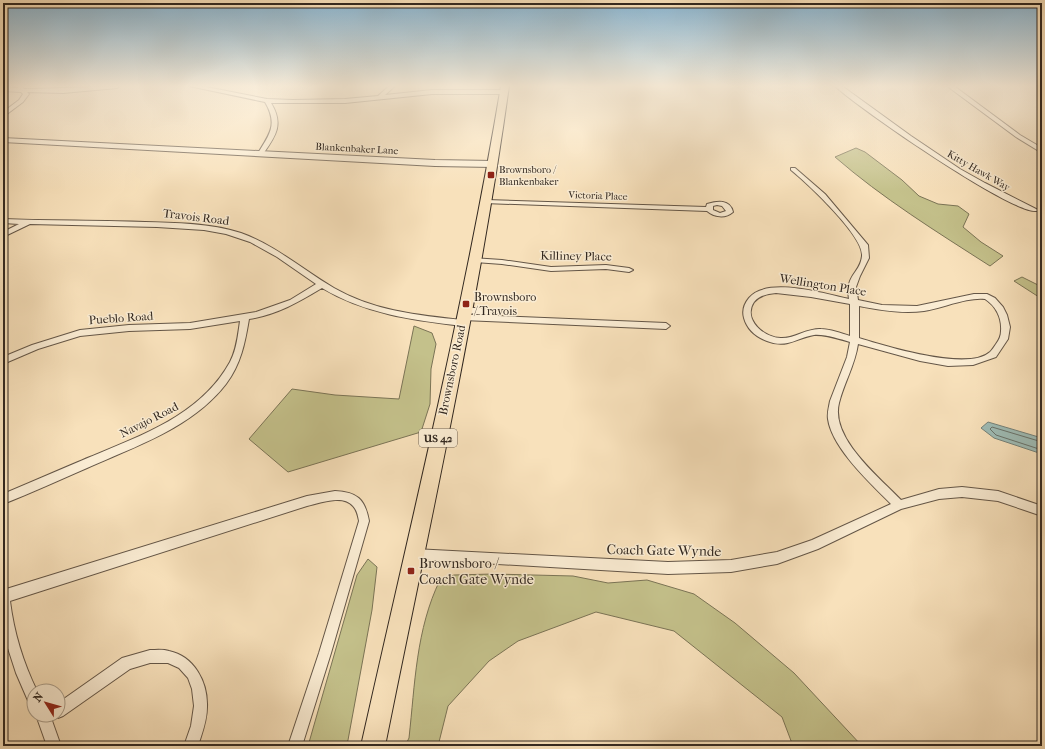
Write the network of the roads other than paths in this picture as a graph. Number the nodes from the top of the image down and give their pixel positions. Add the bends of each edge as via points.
1 (276, 121) edge
2 (500, 121) edge
3 (887, 121) edge
4 (998, 121) edge
5 (3, 140) edge
6 (1042, 151) edge
7 (262, 153) junction
8 (493, 164) junction
9 (793, 170) dead end
10 (486, 202) junction
11 (709, 209) dead end
12 (1035, 210) dead end
13 (3, 221) edge
14 (29, 222) junction
15 (3, 235) edge
16 (475, 260) junction
17 (629, 270) dead end
18 (322, 284) junction
19 (854, 302) junction
20 (463, 317) junction
21 (245, 318) junction
22 (666, 326) dead end
23 (855, 340) junction
24 (3, 361) edge
25 (3, 499) edge
26 (899, 505) junction
27 (1042, 511) edge
28 (414, 554) junction
29 (3, 597) edge
30 (27, 683) edge
31 (66, 705) edge
32 (48, 723) edge
33 (54, 746) edge
34 (190, 746) edge
35 (295, 746) edge
36 (373, 746) edge

1 - 7 street via 276,128
2 - 8 main road, Brownsboro Road / US 42
3 - 12 street, Kitty Hawk Way via 954,168
4 - 6 street
5 - 7 street, Blankenbaker Lane
7 - 8 street, Blankenbaker Lane
8 - 10 main road, Brownsboro Road / US 42
9 - 19 street via 822,195 864,245 866,259 853,282
10 - 11 street, Victoria Place
10 - 16 main road, Brownsboro Road / US 42
13 - 14 street, Travois Road
14 - 15 street
14 - 18 street, Travois Road via 167,224 217,230 254,241
16 - 17 street, Killiney Place via 551,269 606,267
16 - 20 main road, Brownsboro Road / US 42
18 - 20 street, Travois Road via 359,304 381,311 412,317
18 - 21 street via 286,305
19 - 23 street
19 - 23 street, Wellington Place via 776,290 757,294 749,302 747,309 754,328 770,340 792,341 811,332 819,332
19 - 23 street, Wellington Place via 913,310 984,296 994,302 1000,310 1006,331 998,350 981,360 966,363 935,361
20 - 22 street, Travois Road
20 - 28 main road, Brownsboro Road / US 42
21 - 24 street, Pueblo Road via 190,326 80,333 35,347
21 - 25 street, Navajo Road via 242,345 231,370 214,393 191,412 148,437
23 - 26 street via 832,410 833,422 843,442
26 - 27 street, Coach Gate Wynde via 939,494 968,492 998,496
26 - 28 street, Coach Gate Wynde via 814,545 777,558 731,566 660,567
28 - 36 main road, Brownsboro Road / US 42
29 - 30 street via 8,634
29 - 35 street via 307,501 340,495 351,498 363,511 364,521
31 - 34 street via 127,662 156,655 167,656 183,662 190,670 200,694 197,726
32 - 33 street

